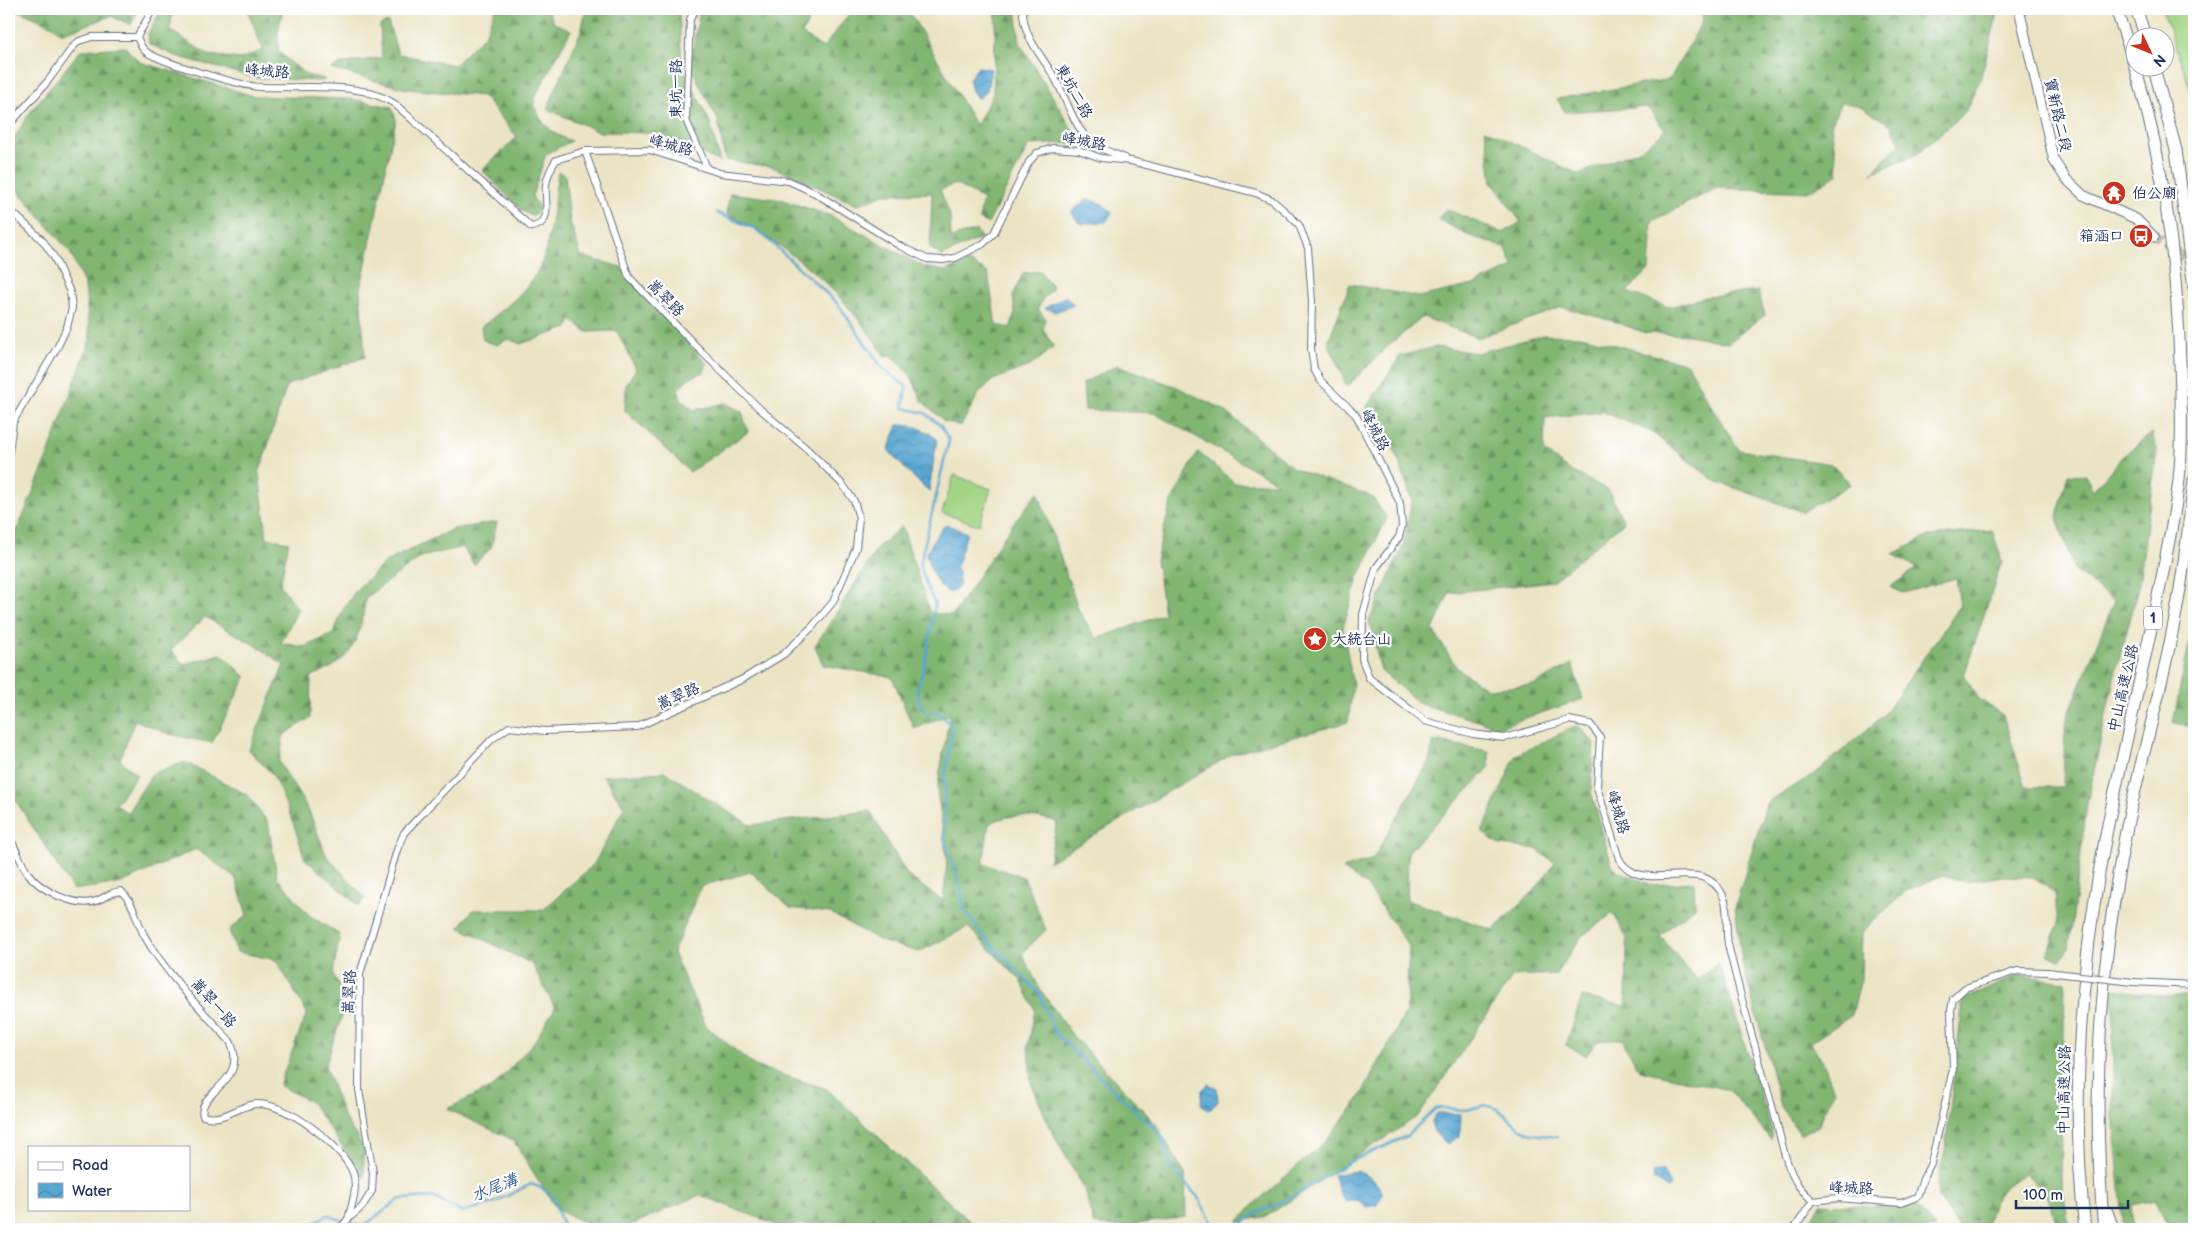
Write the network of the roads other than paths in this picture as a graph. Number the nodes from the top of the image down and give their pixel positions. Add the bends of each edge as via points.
1 (153, 9) edge
2 (696, 9) edge
3 (1023, 9) edge
4 (2018, 9) edge
5 (2116, 9) edge
6 (2136, 9) edge
7 (2143, 28) edge
8 (136, 37) junction
9 (2157, 78) edge
10 (9, 125) edge
11 (585, 151) junction
12 (1132, 161) junction
13 (707, 168) junction
14 (9, 209) edge
15 (2154, 237) tunnel mouth
16 (2194, 288) edge
17 (9, 452) edge
18 (2194, 480) edge
19 (9, 837) edge
20 (2194, 985) edge
21 (2100, 1191) junction
22 (1813, 1201) junction
23 (348, 1218) junction
24 (340, 1229) edge
25 (1794, 1229) edge
26 (2085, 1229) edge
27 (2104, 1229) edge
28 (2113, 1229) edge

1 - 8 street
2 - 13 street, 東坑一路 via 690,19 686,120
3 - 12 street, 東坑二路 via 1036,53 1057,82 1076,123 1088,139
4 - 15 street, 寶新路二段 via 2054,161 2083,195 2136,219
5 - 26 highway, 中山高速公路 / 1 via 2146,103 2167,202 2176,277 2180,470 2146,655 2121,763 2089,944 2080,1029 2078,1127 2078,1172
6 - 7 highway
8 - 10 street via 92,36 79,41
8 - 11 street, 峰城路 via 144,50 157,58 247,85 298,86 382,95 396,104 531,227 538,226 546,218 546,187 556,160
9 - 16 highway via 2176,150
11 - 13 street, 峰城路 via 650,150
11 - 23 street, 嵩翠路 via 629,277 760,409 807,448 843,485 854,500 859,518 856,548 833,602 784,654 743,679 637,727 545,731 509,726 492,739 404,833 360,974 359,1090 374,1172 372,1191 362,1207
12 - 13 street, 峰城路 via 1101,158 1064,148 1037,153 1029,162 994,233 984,244 943,260 927,259 900,246 816,193 790,181 720,173
12 - 22 street, 峰城路 via 1264,196 1299,225 1308,248 1314,369 1320,380 1356,415 1400,503 1402,526 1399,537 1376,568 1363,614 1362,659 1369,678 1424,721 1473,734 1504,738 1549,723 1570,720 1584,722 1597,730 1600,736 1597,787 1625,869 1646,876 1696,874 1709,881 1724,898 1726,935 1784,1156 1798,1185
14 - 17 street via 43,241 54,257 70,292 72,308 58,346 13,422
18 - 21 highway, 1 via 2178,601 2126,831 2105,959 2097,1062
19 - 23 street, 嵩翠一路 via 27,873 64,900 96,901 110,892 121,891 129,898 149,943 230,1041 235,1052 226,1081 203,1104 203,1116 212,1119 257,1104 270,1105 300,1120 338,1149 353,1175 355,1188
20 - 22 street, 峰城路, bridge via 2017,971 1964,988 1954,999 1951,1010 1953,1069 1931,1163 1917,1197 1900,1203 1838,1198
21 - 27 highway, 1
21 - 28 highway
22 - 25 street
23 - 24 street, 嵩翠路

